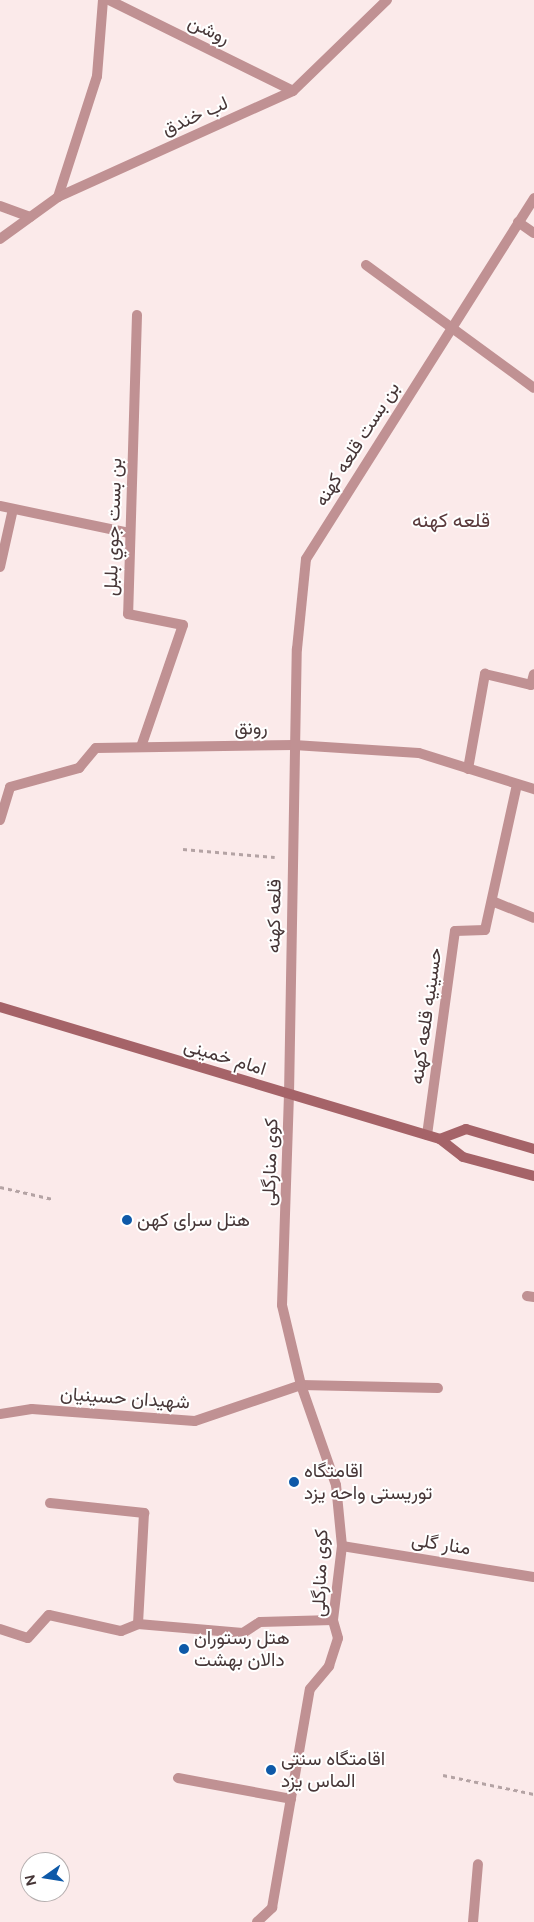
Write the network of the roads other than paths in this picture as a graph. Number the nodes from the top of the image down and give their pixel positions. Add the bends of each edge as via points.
1 (104, 0) edge
2 (109, 0) edge
3 (388, 0) edge
4 (293, 91) junction
5 (58, 197) junction
6 (534, 198) edge
7 (0, 206) edge
8 (30, 217) junction
9 (518, 222) junction
10 (534, 233) edge
11 (0, 239) edge
12 (366, 265) dead end
13 (137, 315) dead end
14 (451, 326) junction
15 (534, 388) edge
16 (0, 506) edge
17 (13, 509) junction
18 (129, 533) junction
19 (0, 567) edge
20 (534, 674) edge
21 (294, 741) junction
22 (141, 747) junction
23 (468, 768) junction
24 (517, 784) junction
25 (534, 789) edge
26 (0, 820) edge
27 (492, 901) junction
28 (534, 918) edge
29 (0, 1007) edge
30 (290, 1095) junction
31 (427, 1135) junction
32 (440, 1138) junction
33 (534, 1149) edge
34 (534, 1176) edge
35 (301, 1385) junction
36 (438, 1388) dead end
37 (0, 1414) edge
38 (50, 1503) dead end
39 (342, 1546) junction
40 (534, 1577) edge
41 (333, 1620) junction
42 (138, 1624) junction
43 (0, 1629) edge
44 (178, 1778) dead end
45 (291, 1799) junction
46 (478, 1864) dead end
47 (257, 1922) edge
48 (473, 1922) edge

1 - 5 street via 97,76
2 - 4 street, روشن
3 - 4 street, لب خندق
4 - 5 street, لب خندق
5 - 8 street, لب خندق
6 - 9 street, بن بست قلعه کهنه
7 - 8 street
8 - 11 street, لب خندق
9 - 10 street
9 - 14 street, بن بست قلعه کهنه
12 - 14 street
13 - 18 street, بن بست جوي بلبل
14 - 15 street
14 - 21 street, بن بست قلعه کهنه via 306,559 296,648
16 - 17 street
17 - 18 street
17 - 19 street
18 - 22 street, بن بست جوي بلبل via 128,614 183,625
20 - 23 street via 531,685 485,674
21 - 22 street, رونق
21 - 23 street, رونق via 419,753
21 - 30 street, قلعه کهنه
22 - 26 street, رونق via 96,748 79,768 10,787
23 - 24 street, رونق
24 - 25 street, رونق
24 - 27 street, حسينيه قلعه کهنه
27 - 28 street
27 - 31 street, حسينيه قلعه کهنه via 485,930 455,931
29 - 30 main road, امام خمینی
30 - 31 main road, امام خمینی
30 - 35 street, کوی منارگلی via 282,1305
31 - 32 main road, امام خمینی
32 - 33 main road via 466,1129
32 - 34 main road, امام خمینی via 463,1157
35 - 36 street
35 - 37 street, شهیدان حسینیان via 195,1421 32,1409
35 - 39 street, کوی منارگلی via 336,1485
38 - 42 street via 144,1513
39 - 40 street, منار گلی
39 - 41 street, کوی منارگلی
41 - 42 street via 260,1622 244,1633
41 - 45 street, کوی منارگلی via 338,1638 329,1666 310,1689
42 - 43 street via 121,1631 50,1615 28,1638
44 - 45 street
45 - 47 street, کوی منارگلی via 272,1908
46 - 48 street

